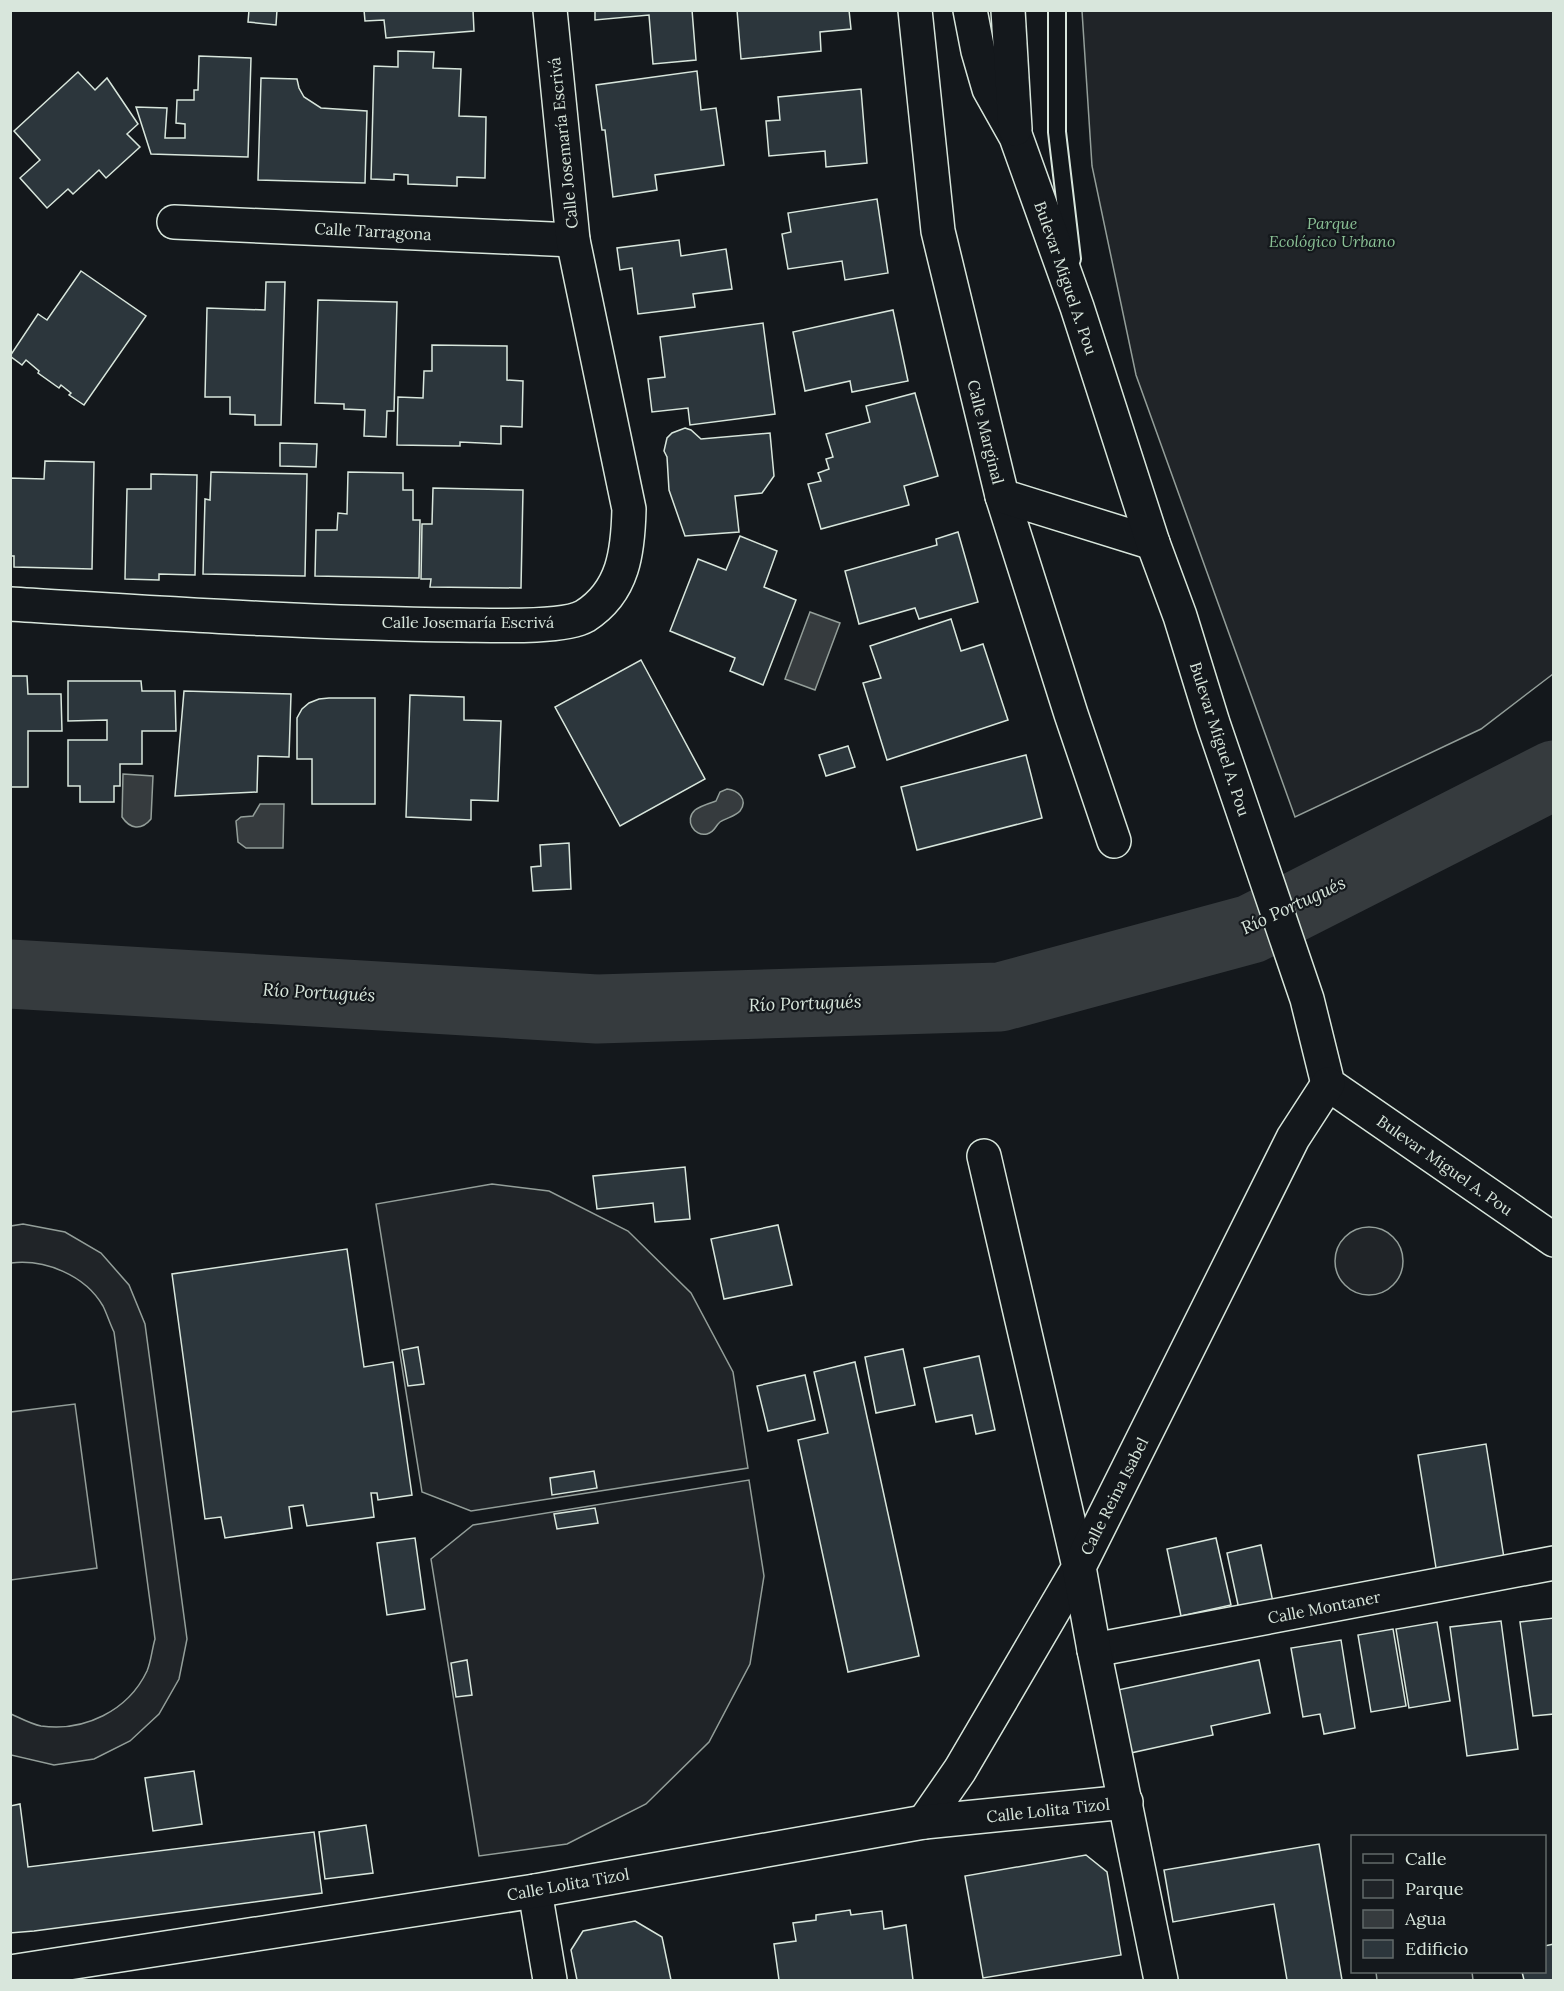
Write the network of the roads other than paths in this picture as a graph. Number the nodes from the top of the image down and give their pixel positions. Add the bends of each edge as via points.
1 (550, 10) edge
2 (915, 10) edge
3 (970, 10) edge
4 (1008, 10) edge
5 (1058, 10) edge
6 (1016, 137) junction
7 (174, 222) dead end
8 (573, 240) junction
9 (1077, 307) junction
10 (1002, 496) junction
11 (1153, 543) junction
12 (10, 604) edge
13 (1114, 841) dead end
14 (1328, 1084) junction
15 (984, 1156) dead end
16 (1554, 1240) edge
17 (1554, 1563) edge
18 (1079, 1568) junction
19 (1094, 1650) junction
20 (1126, 1802) junction
21 (924, 1822) junction
22 (535, 1890) junction
23 (10, 1972) edge
24 (550, 1980) edge
25 (1161, 1980) edge

1 - 8 street, Calle Josemaría Escrivá
2 - 10 street, Calle Marginal via 938,231
3 - 6 street, Bulevar Miguel A. Pou via 989,89
4 - 6 street, Bulevar Miguel A. Pou
5 - 9 lane via 1057,132
6 - 9 street, Bulevar Miguel A. Pou
7 - 8 street, Calle Tarragona
8 - 12 street, Calle Josemaría Escrivá via 628,508 628,543 616,582 608,597 584,617 570,622 526,625 406,624
9 - 11 street, Bulevar Miguel A. Pou
10 - 11 street
10 - 13 street, Calle Marginal
11 - 14 street, Bulevar Miguel A. Pou via 1307,999
14 - 16 street, Bulevar Miguel A. Pou
14 - 18 street, Calle Reina Isabel via 1293,1138
15 - 18 street
17 - 19 street, Calle Montaner
18 - 19 street, Calle Reina Isabel
18 - 21 street via 960,1770
19 - 20 street, Calle Reina Isabel
20 - 21 street, Calle Lolita Tizol
20 - 25 street, Calle Reina Isabel
21 - 22 street, Calle Lolita Tizol
22 - 23 street, Calle Lolita Tizol
22 - 24 street

